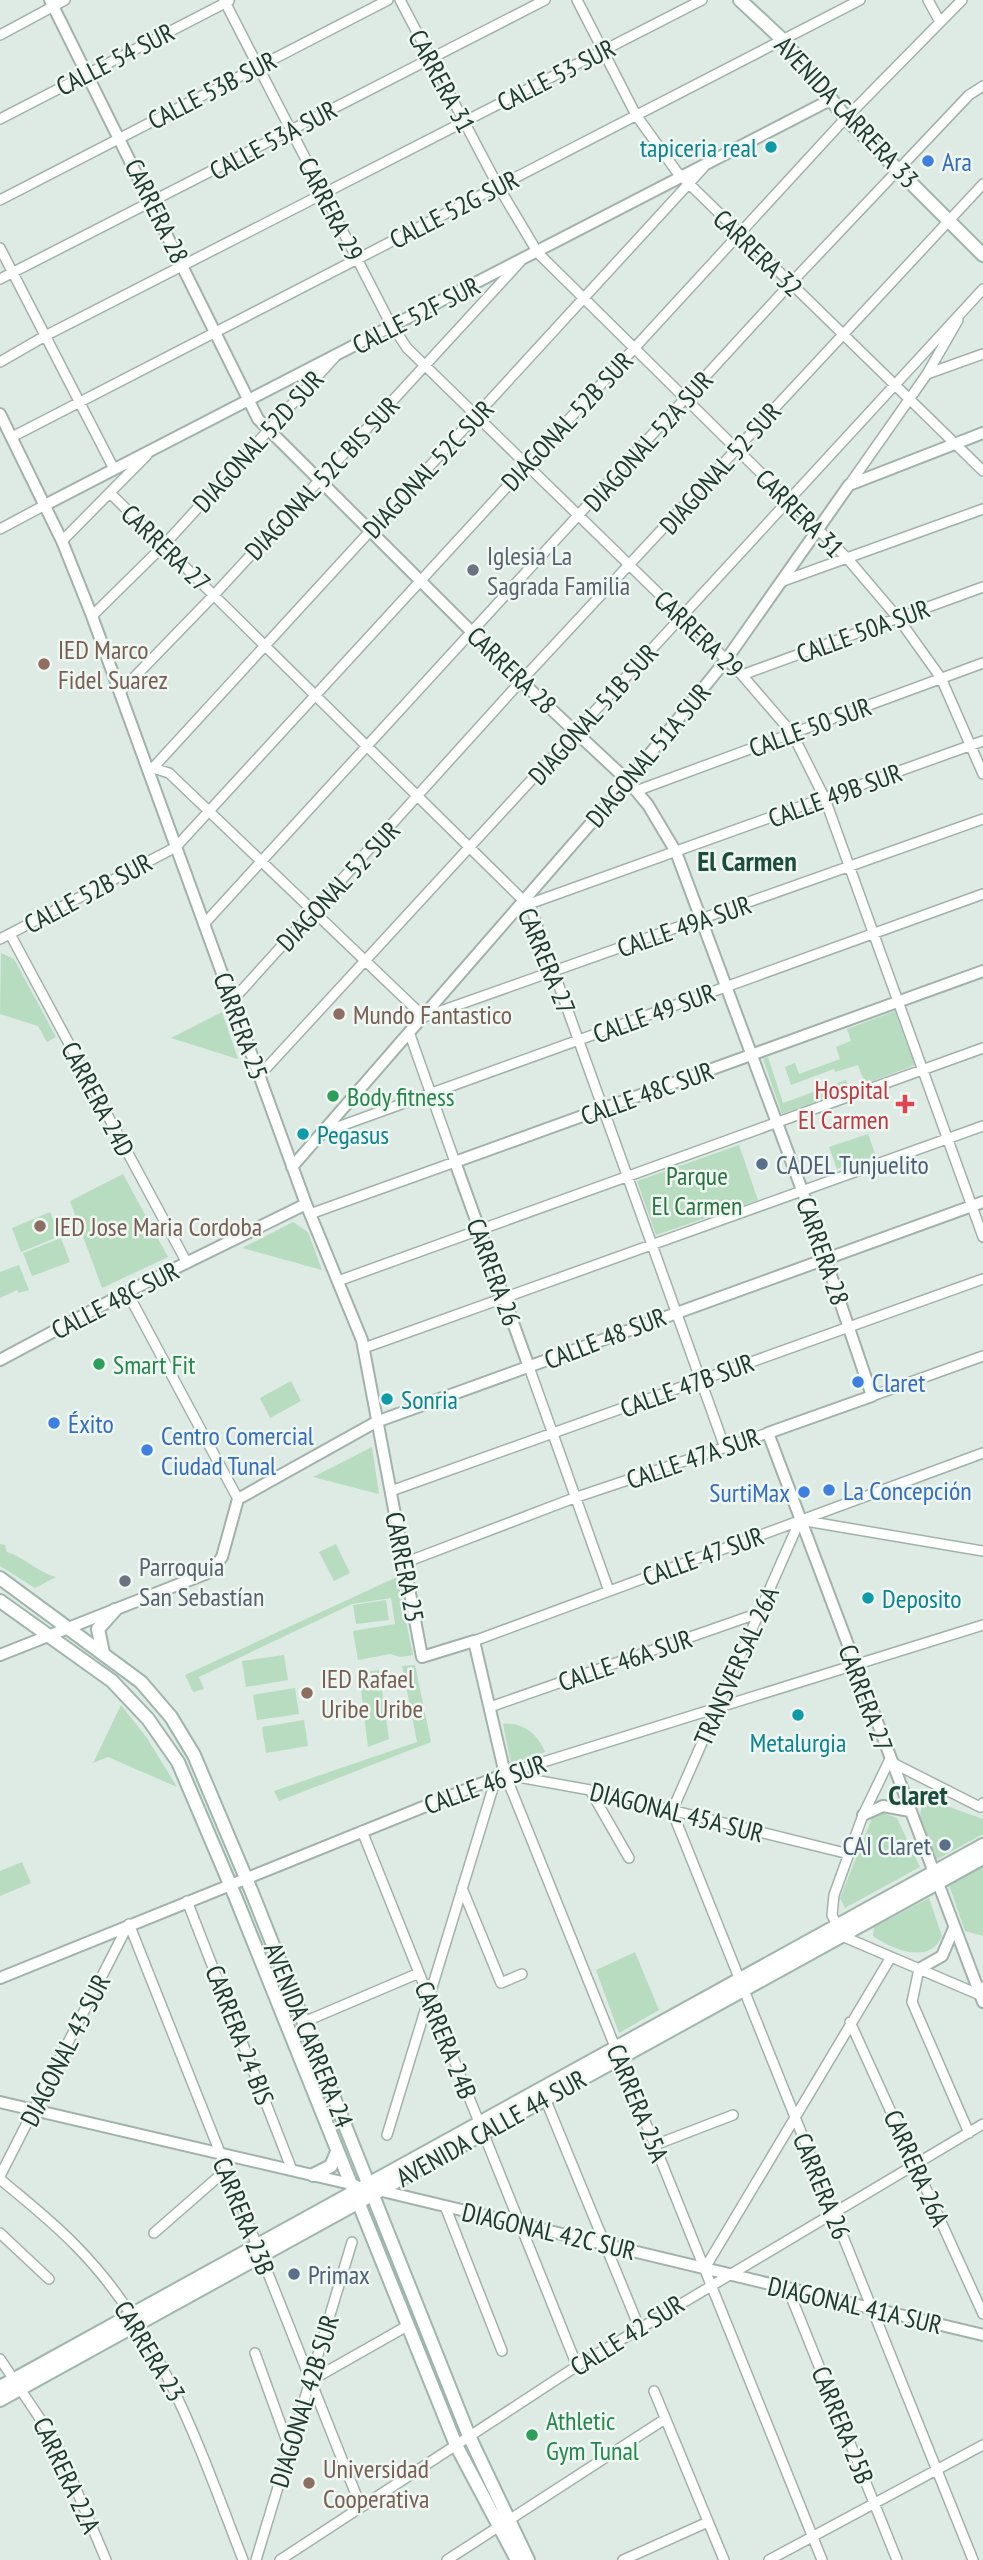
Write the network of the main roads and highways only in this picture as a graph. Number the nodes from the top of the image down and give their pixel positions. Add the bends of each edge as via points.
1 (740, 0) edge
2 (983, 255) edge
3 (0, 1578) edge
4 (0, 1601) edge
5 (115, 1610) road end
6 (104, 1654) junction
7 (983, 1844) edge
8 (983, 1858) edge
9 (935, 1877) junction
10 (337, 2152) junction
11 (313, 2175) road end
12 (364, 2190) junction
13 (18, 2383) junction
14 (0, 2387) edge
15 (0, 2400) edge
16 (505, 2523) junction
17 (517, 2560) edge
18 (528, 2560) edge

1 - 2 main road, AVENIDA CARRERA 33 via 782,40 846,118
3 - 6 main road, AVENIDA CARRERA 24
4 - 10 main road, AVENIDA CARRERA 24 via 112,1681 166,1742 184,1773
5 - 6 main road via 98,1629
6 - 12 main road, AVENIDA CARRERA 24 via 149,1691 183,1735 304,2022
7 - 9 main road, AVENIDA CALLE 44 SUR
8 - 9 main road, AVENIDA CALLE 44 SUR
9 - 12 main road, AVENIDA CALLE 44 SUR
10 - 11 main road via 331,2166
10 - 12 main road, AVENIDA CARRERA 24
12 - 13 main road, AVENIDA CALLE 44 SUR
12 - 16 main road, AVENIDA CARRERA 24
12 - 16 main road, AVENIDA CARRERA 24 via 407,2326 456,2445
13 - 14 main road, AVENIDA CALLE 44 SUR
13 - 15 main road, AVENIDA CALLE 44 SUR
16 - 17 main road, AVENIDA CARRERA 24
16 - 18 main road, AVENIDA CARRERA 24

